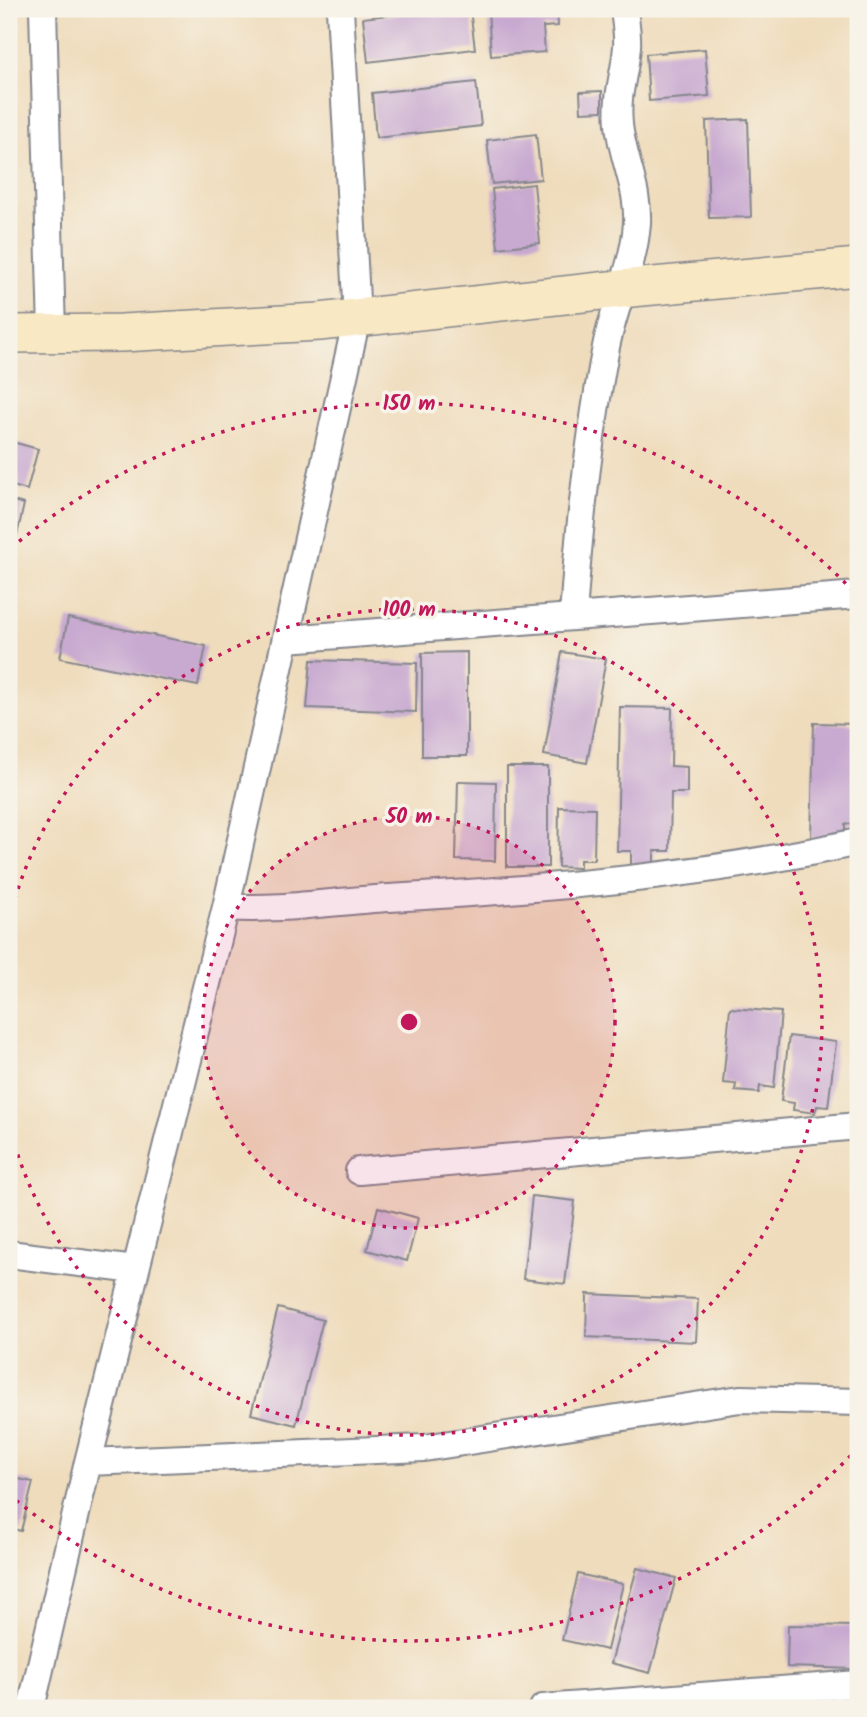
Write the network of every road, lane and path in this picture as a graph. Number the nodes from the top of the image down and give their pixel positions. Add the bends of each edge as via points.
1 (43, 9) edge
2 (340, 9) edge
3 (624, 9) edge
4 (858, 267) edge
5 (623, 289) junction
6 (357, 318) junction
7 (52, 333) junction
8 (9, 334) edge
9 (858, 595) edge
10 (573, 616) junction
11 (287, 639) junction
12 (858, 842) edge
13 (226, 907) junction
14 (858, 1126) edge
15 (359, 1171) dead end
16 (9, 1254) edge
17 (135, 1270) junction
18 (858, 1402) edge
19 (88, 1462) junction
20 (858, 1684) edge
21 (31, 1708) edge
22 (542, 1708) edge

1 - 7 street
2 - 6 street
3 - 5 street via 627,45 618,86 619,128 635,189 637,224
4 - 5 street
5 - 6 street
5 - 10 street via 606,345 580,520
6 - 7 street
6 - 11 street
7 - 8 street
9 - 10 street
10 - 11 street
11 - 13 street
12 - 13 street via 791,857 559,888 348,900 265,910
13 - 17 street
14 - 15 street
16 - 17 street
17 - 19 street
18 - 19 street via 740,1399 424,1448
19 - 21 street
20 - 22 street

